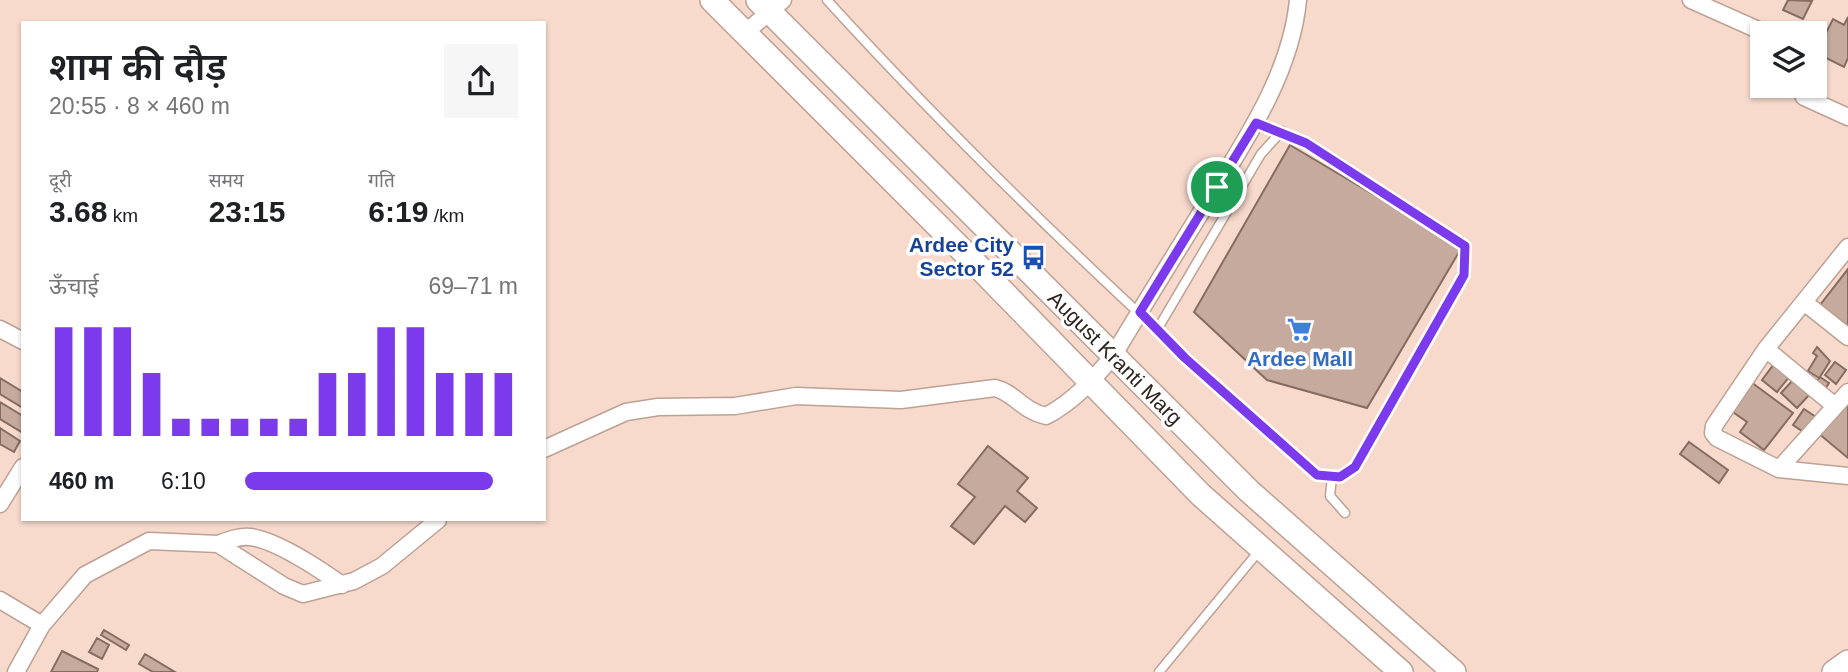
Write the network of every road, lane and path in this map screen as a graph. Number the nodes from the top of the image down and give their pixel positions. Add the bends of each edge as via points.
1 (712, 0) edge
2 (827, 0) edge
3 (1298, 0) edge
4 (1691, 0) edge
5 (771, 4) edge
6 (1750, 26) edge
7 (745, 33) junction
8 (1806, 98) edge
9 (1848, 117) edge
10 (1256, 123) junction
11 (1282, 131) junction
12 (1848, 247) edge
13 (1804, 302) junction
14 (1140, 312) junction
15 (0, 329) edge
16 (1157, 330) junction
17 (1848, 337) edge
18 (21, 340) edge
19 (1766, 349) junction
20 (1112, 356) junction
21 (1090, 384) junction
22 (1848, 392) edge
23 (1835, 406) junction
24 (546, 448) edge
25 (1779, 469) junction
26 (21, 470) edge
27 (1848, 476) edge
28 (1332, 477) junction
29 (0, 504) edge
30 (1345, 513) dead end
31 (437, 521) edge
32 (218, 544) junction
33 (1261, 549) junction
34 (342, 585) junction
35 (0, 600) edge
36 (42, 625) junction
37 (1848, 662) edge
38 (16, 672) edge
39 (1159, 672) edge
40 (1401, 672) edge
41 (1454, 672) edge
42 (1833, 672) edge

1 - 7 main road, August Kranti Marg
2 - 14 lane via 1022,205
3 - 10 street via 1297,18 1282,62
4 - 6 street
5 - 7 street
5 - 20 main road, August Kranti Marg
7 - 21 main road, August Kranti Marg
8 - 9 street
10 - 11 lane
10 - 14 street
11 - 16 lane via 1261,154
11 - 28 lane via 1465,246 1464,275 1355,467
12 - 13 street
13 - 17 street
13 - 19 street
14 - 16 lane
14 - 20 street
15 - 18 street
16 - 28 lane via 1317,475
19 - 23 street
19 - 25 street via 1713,433
20 - 21 street
20 - 41 main road, August Kranti Marg via 1249,491
21 - 24 street via 1046,416 1029,412 995,388 901,400 796,396 735,406 658,407 626,412
21 - 33 main road, August Kranti Marg
22 - 23 street
23 - 25 street
25 - 27 street
26 - 29 street
28 - 30 lane via 1330,496
31 - 34 street via 382,566
32 - 34 street via 252,537 314,565
32 - 34 street via 303,594
32 - 36 street via 149,541 85,575
33 - 39 lane
33 - 40 main road, August Kranti Marg
35 - 36 street
36 - 38 street
37 - 42 main road

